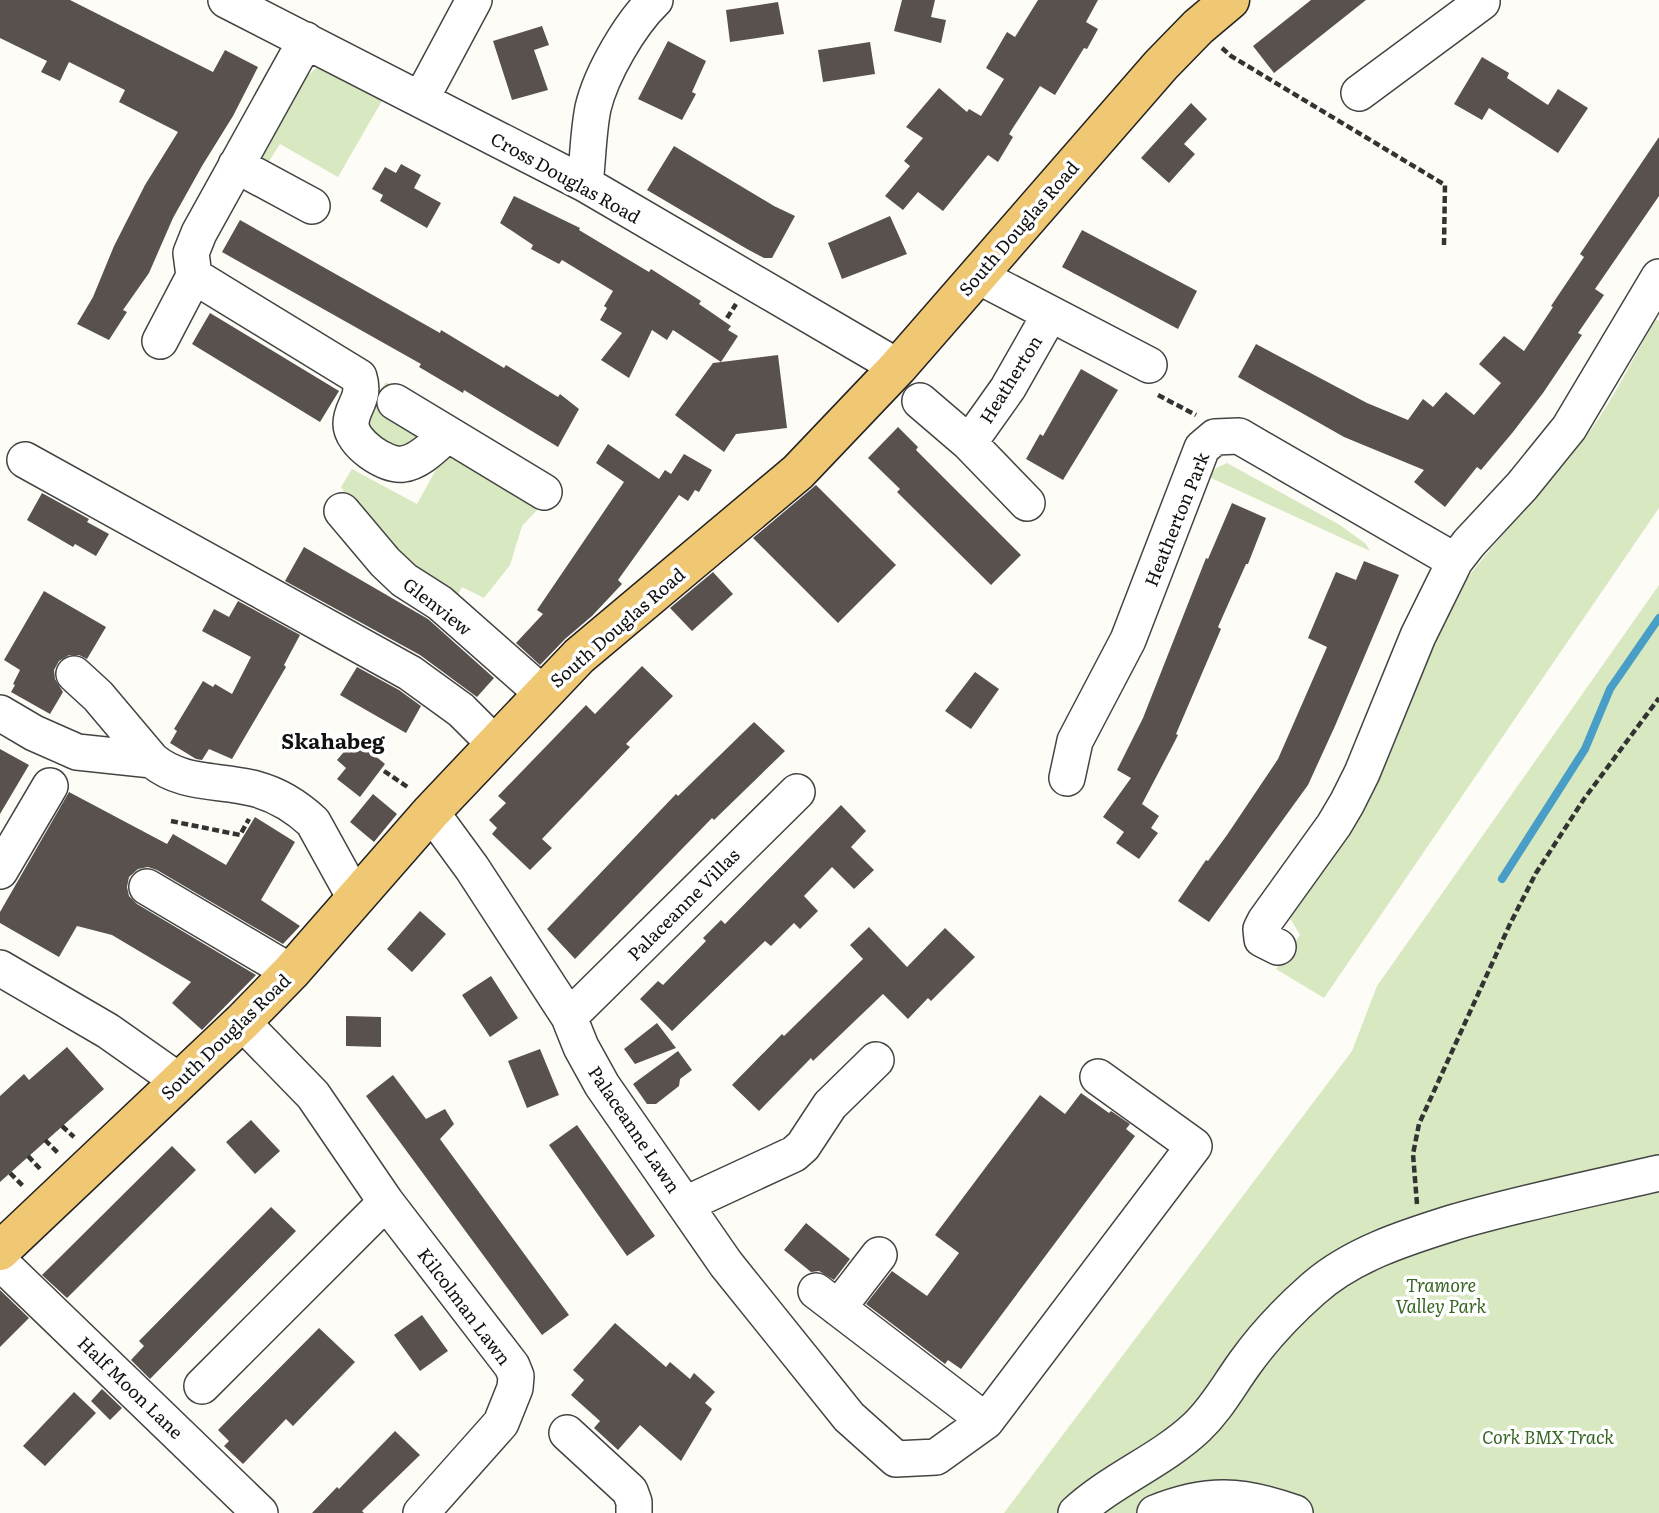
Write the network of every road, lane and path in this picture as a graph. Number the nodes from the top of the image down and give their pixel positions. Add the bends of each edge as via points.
1 (226, 0) edge
2 (474, 0) edge
3 (655, 0) edge
4 (1230, 0) edge
5 (1464, 6) edge
6 (1198, 27) junction
7 (306, 40) junction
8 (1359, 93) dead end
9 (421, 99) junction
10 (236, 165) junction
11 (585, 184) junction
12 (312, 205) dead end
13 (1444, 245) dead end
14 (978, 275) junction
15 (194, 276) junction
16 (1650, 291) edge
17 (1050, 314) junction
18 (160, 341) dead end
19 (898, 367) junction
20 (1150, 378) joint
21 (920, 401) dead end
22 (396, 402) dead end
23 (1202, 418) dead end
24 (448, 434) junction
25 (969, 443) junction
26 (25, 460) dead end
27 (544, 492) dead end
28 (1027, 503) dead end
29 (342, 511) dead end
30 (1455, 561) junction
31 (74, 674) dead end
32 (542, 693) junction
33 (1659, 698) edge
34 (0, 713) edge
35 (494, 743) junction
36 (152, 760) junction
37 (384, 771) dead end
38 (1068, 778) dead end
39 (50, 786) dead end
40 (797, 792) dead end
41 (425, 803) junction
42 (0, 871) edge
43 (147, 887) dead end
44 (355, 898) junction
45 (1278, 947) dead end
46 (0, 968) edge
47 (291, 972) junction
48 (569, 1017) junction
49 (242, 1022) junction
50 (876, 1060) dead end
51 (1098, 1077) dead end
52 (180, 1081) junction
53 (1659, 1173) edge
54 (386, 1202) junction
55 (686, 1204) junction
56 (1421, 1232) junction
57 (0, 1251) edge
58 (879, 1255) dead end
59 (0, 1262) edge
60 (202, 1387) dead end
61 (986, 1420) junction
62 (567, 1433) dead end
63 (260, 1513) edge
64 (422, 1513) edge
65 (634, 1513) edge
66 (1076, 1513) edge
67 (1154, 1513) edge
68 (1295, 1513) edge

1 - 7 street, Cross Douglas Road
2 - 9 street
3 - 11 street via 635,23 600,87 593,108
4 - 6 main road, South Douglas Road
5 - 8 street
6 - 13 path via 1231,56 1445,185
6 - 14 main road, South Douglas Road
7 - 9 street, Cross Douglas Road
7 - 10 street
9 - 11 street, Cross Douglas Road
10 - 12 street
10 - 15 street via 191,253
11 - 19 street, Cross Douglas Road
14 - 17 street, Heatherton
14 - 19 main road, South Douglas Road
15 - 18 street
15 - 24 street via 359,377 362,390 351,421 360,446 395,464 405,464
16 - 30 street via 1569,428
17 - 20 street, Heatherton
17 - 25 street, Heatherton
19 - 32 main road, South Douglas Road via 798,472 617,623
20 - 23 path
21 - 25 street, Heatherton
22 - 24 street
24 - 27 street
25 - 28 street, Heatherton
26 - 35 street via 410,673 461,710
29 - 32 street, Glenview via 404,580 440,603
30 - 38 street, Heatherton Park via 1238,436 1215,437 1202,448 1128,640 1075,740
30 - 45 street via 1347,803 1261,929 1262,939
31 - 36 street
32 - 35 main road, South Douglas Road
33 - 56 path via 1536,873 1435,1087 1419,1124 1413,1154
34 - 36 street via 77,752
35 - 41 main road, South Douglas Road
36 - 44 street via 177,776 257,789 297,807 313,822
37 - 41 path
39 - 42 street
40 - 48 street, Palaceanne Villas
41 - 44 main road, South Douglas Road
41 - 48 street, Palaceanne Lawn
43 - 47 street
44 - 47 main road, South Douglas Road
46 - 52 street via 108,1031
47 - 49 main road, South Douglas Road
48 - 55 street, Palaceanne Lawn via 602,1085
49 - 52 main road, South Douglas Road
49 - 54 street, Kilcolman Lawn via 313,1095
50 - 55 street, Palaceanne Lawn via 830,1105 794,1154
51 - 61 street via 1194,1146
52 - 57 main road, South Douglas Road
53 - 56 street
54 - 60 street
54 - 64 street, Kilcolman Lawn via 516,1376 501,1423
55 - 61 street via 726,1264 849,1417 896,1459 936,1457
56 - 66 street via 1382,1247 1317,1286 1267,1335 1198,1426
58 - 61 street via 827,1299
59 - 63 street, Half Moon Lane
62 - 65 street via 630,1491
67 - 68 street via 1186,1501 1224,1497

